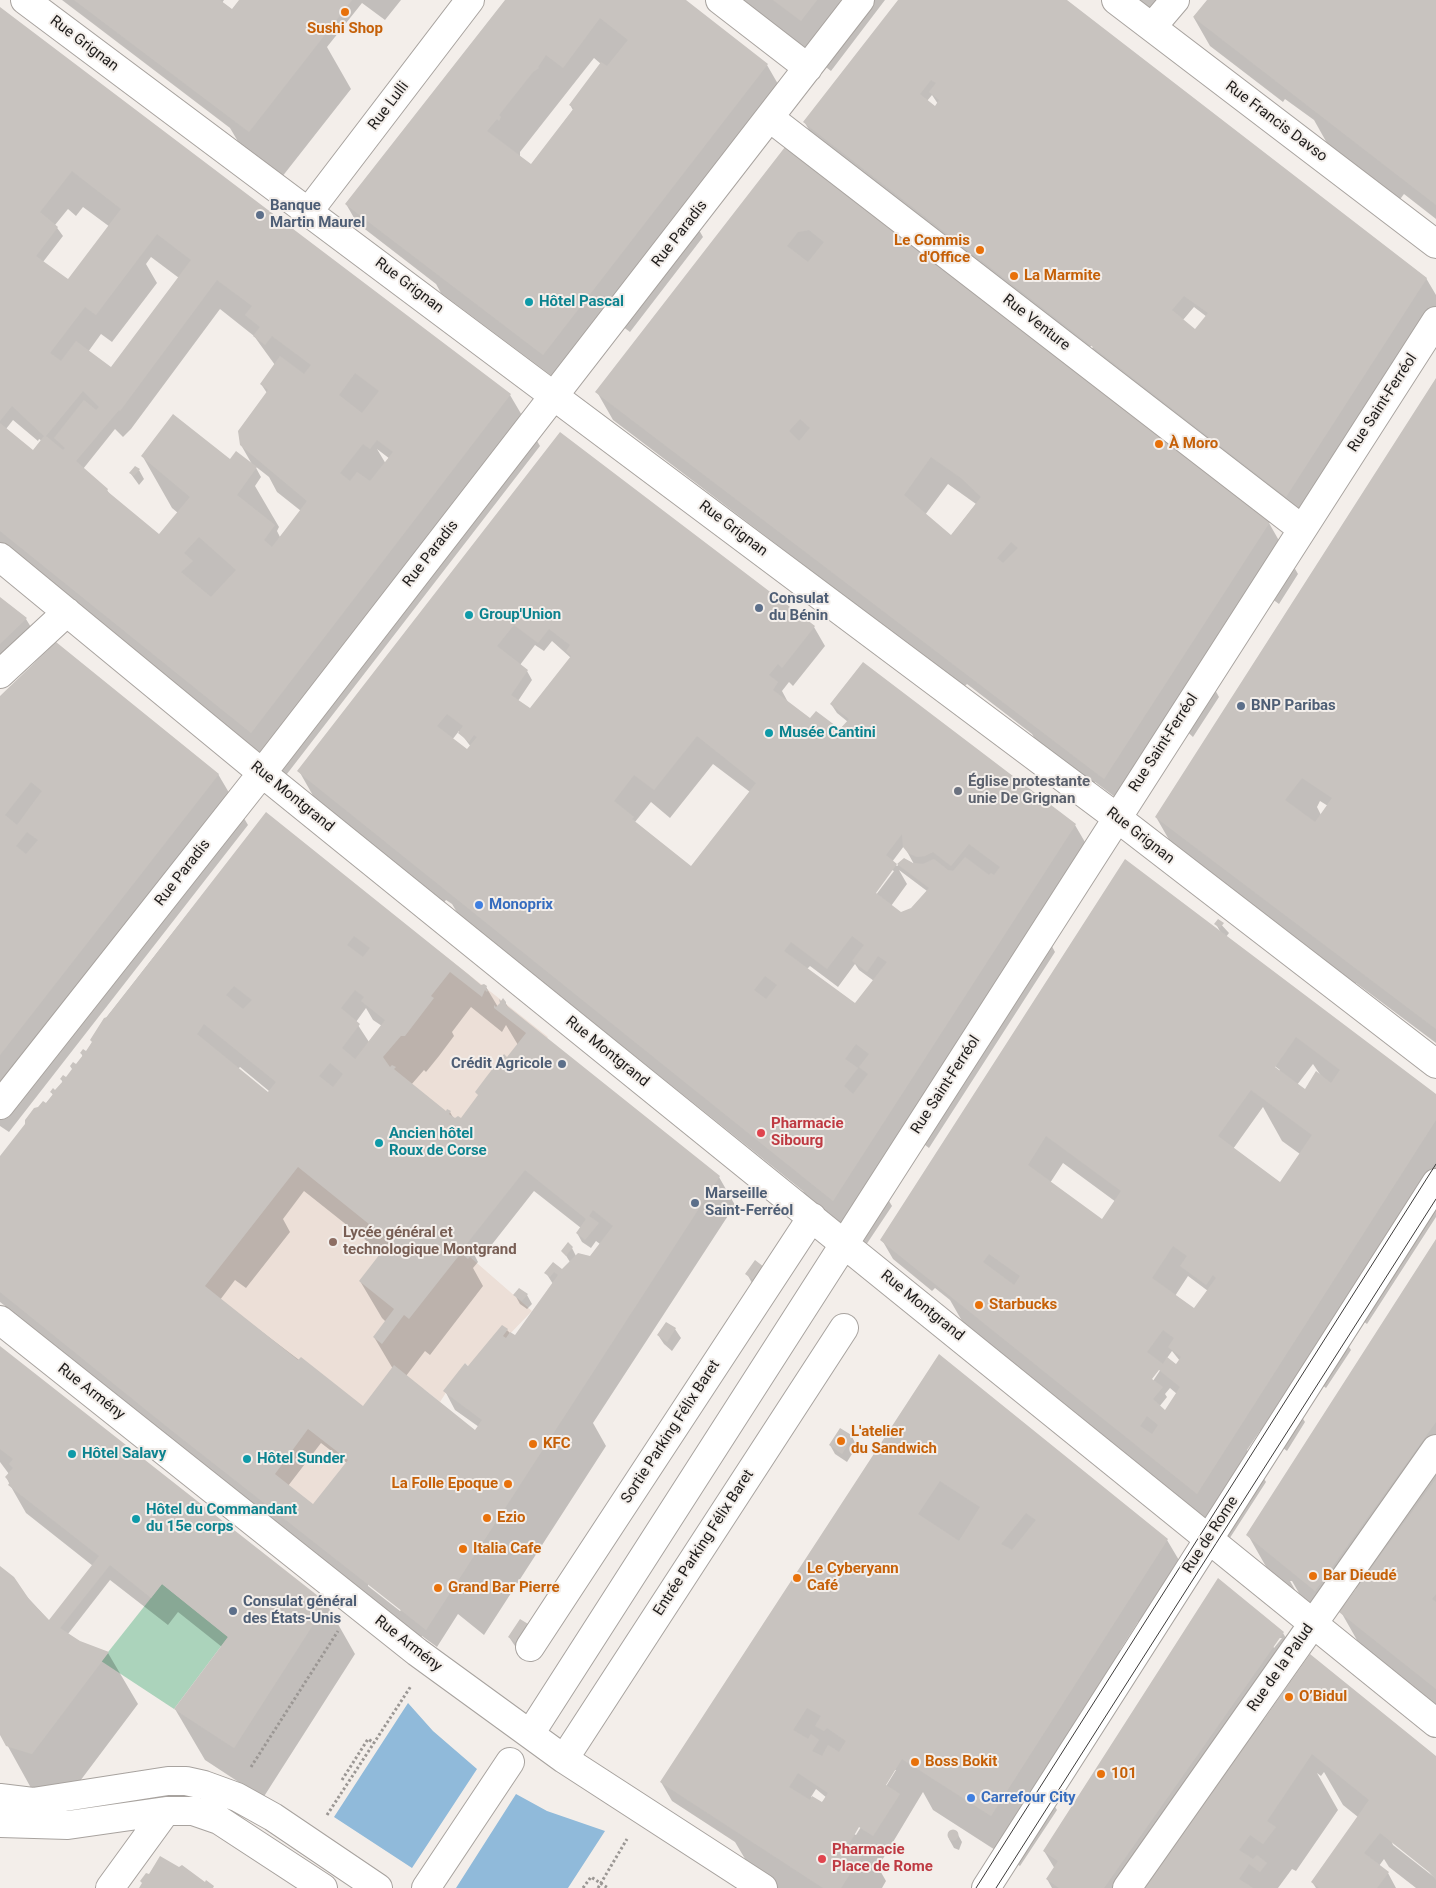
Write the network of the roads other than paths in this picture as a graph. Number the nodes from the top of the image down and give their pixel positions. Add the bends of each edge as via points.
1 (25, 0) edge
2 (470, 0) edge
3 (720, 0) edge
4 (860, 0) edge
5 (1116, 0) edge
6 (1175, 0) edge
7 (1152, 27) junction
8 (808, 68) junction
9 (770, 118) junction
10 (309, 211) junction
11 (1436, 244) edge
12 (1436, 321) edge
13 (554, 394) junction
14 (1302, 529) junction
15 (0, 557) edge
16 (67, 612) junction
17 (0, 674) edge
18 (262, 773) junction
19 (1116, 817) junction
20 (1436, 1064) edge
21 (0, 1105) edge
22 (1436, 1183) edge
23 (812, 1217) junction
24 (845, 1243) junction
25 (0, 1320) edge
26 (844, 1328) dead end
27 (1436, 1449) edge
28 (1212, 1542) junction
29 (1313, 1624) junction
30 (530, 1648) dead end
31 (1436, 1723) edge
32 (530, 1734) junction
33 (564, 1759) junction
34 (510, 1762) dead end
35 (0, 1798) edge
36 (166, 1811) junction
37 (0, 1823) edge
38 (110, 1888) edge
39 (323, 1888) edge
40 (378, 1888) edge
41 (426, 1888) edge
42 (763, 1888) edge
43 (986, 1888) edge
44 (1127, 1888) edge

1 - 10 street, Rue Grignan
2 - 10 street, Rue Lulli
3 - 8 street
4 - 8 street, Rue Paradis
5 - 7 street, Rue Francis Davso
6 - 7 street
7 - 11 street, Rue Francis Davso
8 - 9 street, Rue Paradis
9 - 13 street, Rue Paradis
9 - 14 street, Rue Venture
10 - 13 street, Rue Grignan
12 - 14 street, Rue Saint-Ferréol
13 - 18 street, Rue Paradis
13 - 19 street, Rue Grignan
14 - 19 street, Rue Saint-Ferréol
15 - 16 street, Rue Montgrand
16 - 17 street
16 - 18 street, Rue Montgrand
18 - 21 street, Rue Paradis
18 - 23 street, Rue Montgrand
19 - 20 street, Rue Grignan
19 - 24 street, Rue Saint-Ferréol
22 - 28 street, Rue de Rome
23 - 24 street, Rue Montgrand
23 - 30 street, Sortie Parking Félix Baret
24 - 28 street, Rue Montgrand
24 - 32 street, Rue Saint-Ferréol
25 - 32 street, Rue Armény via 417,1652
26 - 33 street, Entrée Parking Félix Baret
27 - 29 street, Rue de la Palud
28 - 29 street, Rue Montgrand
28 - 43 street, Rue de Rome
29 - 31 street, Rue Montgrand
29 - 44 street, Rue de la Palud
32 - 33 street, Rue Armény
33 - 42 street, Rue Armény
34 - 41 street
35 - 40 street via 32,1802 168,1782 204,1785 238,1797 273,1817
36 - 37 street via 68,1825
36 - 38 street
36 - 39 street via 192,1811 219,1820

